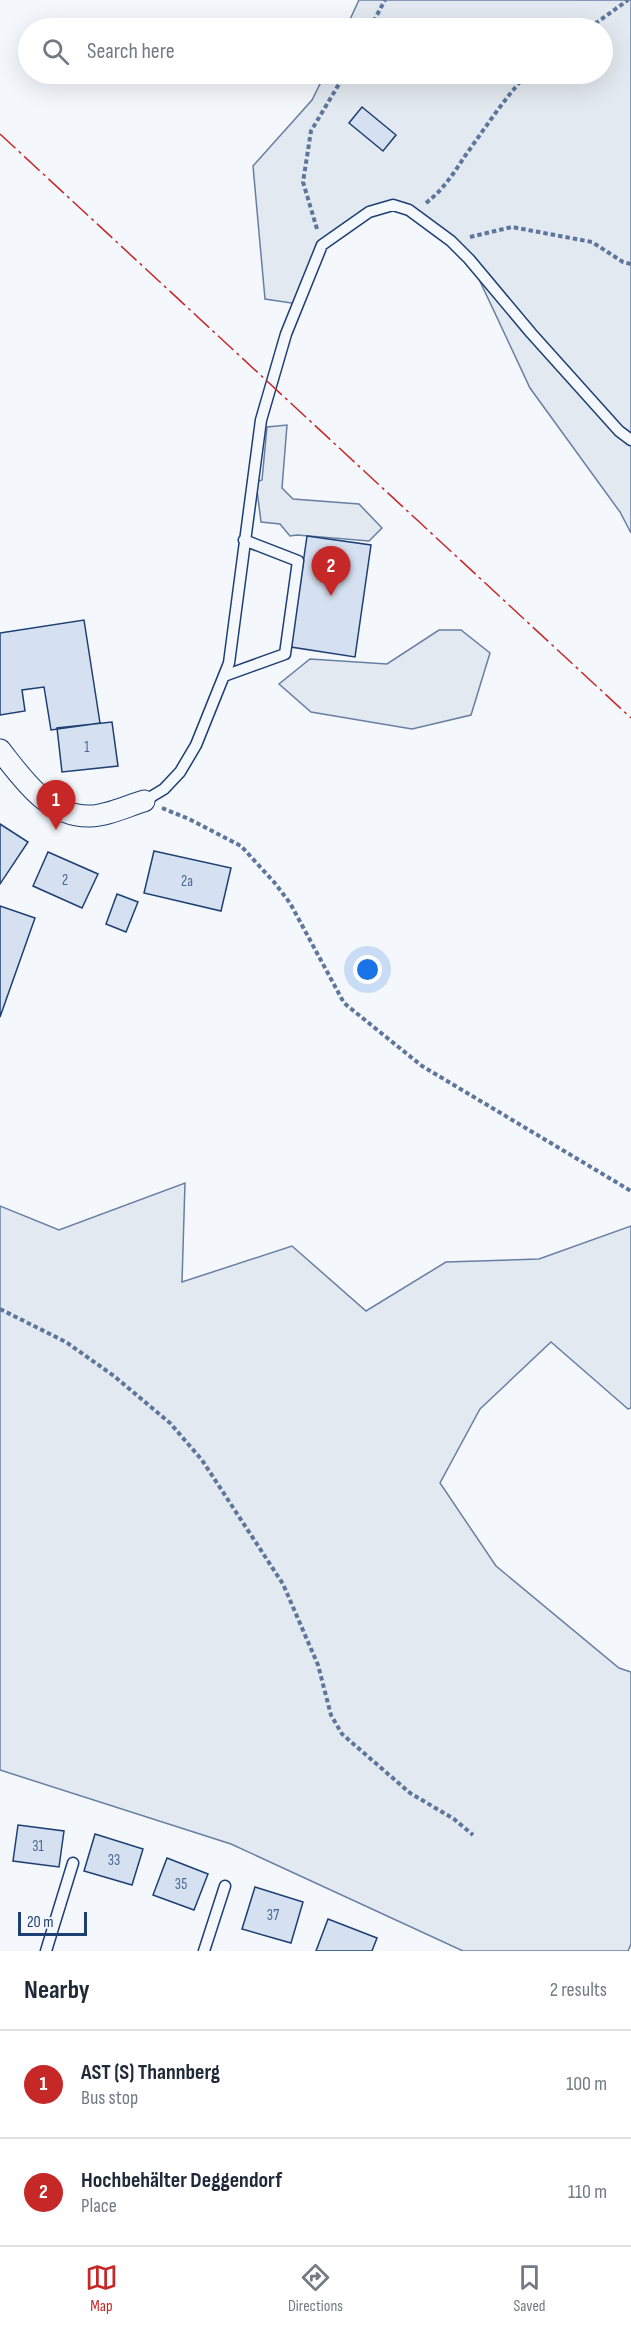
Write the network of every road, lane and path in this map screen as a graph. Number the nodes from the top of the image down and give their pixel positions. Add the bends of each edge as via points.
1 (385, 0) edge
2 (628, 0) edge
3 (375, 18) edge
4 (603, 18) edge
5 (339, 84) edge
6 (517, 84) edge
7 (409, 210) junction
8 (452, 241) junction
9 (322, 245) junction
10 (631, 264) edge
11 (631, 440) edge
12 (244, 540) junction
13 (224, 676) junction
14 (0, 750) edge
15 (144, 801) junction
16 (631, 1191) edge
17 (0, 1309) edge
18 (473, 1835) dead end
19 (73, 1863) dead end
20 (225, 1886) dead end
21 (46, 1951) edge
22 (204, 1951) edge

1 - 3 path
2 - 4 path
5 - 9 path via 311,131 303,182
6 - 7 path via 452,177 428,202
7 - 8 lane
7 - 9 lane via 393,205 369,212
8 - 10 path via 512,227 592,242
8 - 11 lane
9 - 12 lane via 286,334 261,420
12 - 13 lane via 229,663
12 - 13 lane via 298,561 285,654
13 - 15 lane via 196,745 180,772 164,789
14 - 15 street via 31,789 59,811 90,816
15 - 16 path via 241,846 290,903 344,1003 422,1066
17 - 18 path via 66,1342 170,1423 202,1460 283,1584 318,1665 331,1715 342,1734 410,1793
19 - 21 lane
20 - 22 lane

